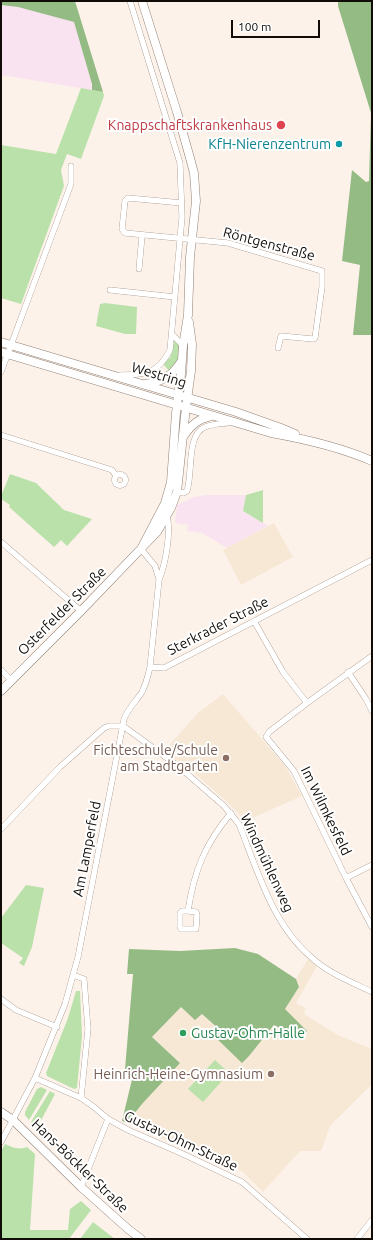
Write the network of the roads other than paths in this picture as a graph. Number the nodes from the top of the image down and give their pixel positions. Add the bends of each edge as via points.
1 (130, 1) edge
2 (142, 1) edge
3 (167, 81) junction
4 (156, 84) junction
5 (190, 158) junction
6 (179, 161) junction
7 (71, 166) dead end
8 (182, 203) junction
9 (142, 236) junction
10 (180, 240) junction
11 (192, 240) junction
12 (139, 269) dead end
13 (110, 290) dead end
14 (175, 297) junction
15 (188, 315) junction
16 (172, 334) junction
17 (1, 342) edge
18 (12, 345) junction
19 (182, 346) junction
20 (278, 348) dead end
21 (4, 353) edge
22 (182, 359) junction
23 (1, 372) edge
24 (116, 375) junction
25 (143, 384) junction
26 (184, 396) junction
27 (177, 405) junction
28 (186, 407) junction
29 (212, 415) junction
30 (234, 422) junction
31 (1, 435) edge
32 (183, 437) junction
33 (307, 440) junction
34 (372, 462) edge
35 (116, 476) dead end
36 (177, 492) junction
37 (167, 515) junction
38 (1, 542) edge
39 (141, 550) junction
40 (372, 560) edge
41 (160, 580) junction
42 (81, 611) junction
43 (254, 621) junction
44 (372, 656) edge
45 (150, 667) junction
46 (1, 670) edge
47 (348, 672) junction
48 (12, 680) junction
49 (1, 691) edge
50 (307, 703) junction
51 (372, 711) edge
52 (122, 726) junction
53 (231, 813) junction
54 (1, 829) edge
55 (372, 866) edge
56 (346, 878) junction
57 (188, 911) dead end
58 (372, 927) edge
59 (73, 975) junction
60 (372, 992) edge
61 (1, 1000) edge
62 (57, 1027) junction
63 (36, 1078) junction
64 (81, 1098) junction
65 (1, 1112) edge
66 (108, 1119) junction
67 (13, 1120) junction
68 (1, 1142) edge
69 (81, 1187) junction
70 (372, 1220) edge
71 (141, 1239) edge
72 (307, 1239) edge
73 (357, 1239) edge

1 - 4 street
2 - 3 main road, Osterfelder Straße
3 - 4 street
3 - 5 main road, Osterfelder Straße
4 - 6 street
5 - 6 street
5 - 11 main road, Osterfelder Straße via 196,201
6 - 8 street
7 - 18 street via 71,184
8 - 9 street via 128,198 125,201 122,229 125,233
8 - 10 street
9 - 10 street
9 - 12 street
10 - 11 street
10 - 14 street
11 - 15 main road, Osterfelder Straße
11 - 20 street, Röntgenstraße via 228,243 322,271 315,338 281,336
13 - 14 street
14 - 16 street
15 - 19 main road, Osterfelder Straße
15 - 26 main road, Osterfelder Straße via 192,353 191,371
16 - 19 street
16 - 24 street via 170,350 156,369 139,374
17 - 18 main road, Westring
18 - 21 street
18 - 24 main road, Westring
19 - 22 main road, Osterfelder Straße
21 - 23 street
21 - 27 main road, Westring
22 - 25 main road via 176,370 167,378
22 - 26 main road, Osterfelder Straße
24 - 25 main road, Westring
25 - 26 main road, Westring
26 - 27 main road, Osterfelder Straße
26 - 28 main road, Osterfelder Straße
26 - 33 main road, Westring via 281,428
27 - 28 main road, Westring
27 - 39 main road, Osterfelder Straße via 167,496
28 - 29 main road, Westring
28 - 32 main road, Osterfelder Straße
29 - 30 main road, Westring
29 - 32 main road via 196,421
30 - 33 main road, Westring
30 - 36 street, Osterfelder Straße via 204,427 198,433 194,439 187,491
31 - 35 street via 112,470
32 - 36 main road, Osterfelder Straße
33 - 34 main road, Westring
36 - 37 main road, Osterfelder Straße
37 - 39 main road, Osterfelder Straße via 157,532
37 - 41 street via 169,524 164,568
38 - 42 street
39 - 41 street via 155,566
39 - 42 main road, Osterfelder Straße
40 - 43 street, Sterkrader Straße
41 - 45 street
42 - 48 main road, Osterfelder Straße
43 - 45 street, Sterkrader Straße via 164,668
43 - 50 street via 283,672
44 - 47 street, Im Wilmkesfeld
45 - 52 street via 142,691 126,713
46 - 48 street
47 - 50 street, Im Wilmkesfeld
47 - 51 street
48 - 49 main road, Osterfelder Straße
50 - 56 street, Im Wilmkesfeld via 266,737 294,771
52 - 53 street, Windmühlenweg via 178,766
52 - 54 street via 104,728 60,767
52 - 59 street, Am Lamperfeld
53 - 57 street via 216,832 200,862
53 - 60 street, Windmühlenweg via 239,824 274,911 286,929 311,958 335,974
55 - 56 street
56 - 58 street, Im Wilmkesfeld
59 - 62 street, Am Lamperfeld
59 - 64 street via 84,979 88,1029
61 - 62 street via 16,1010
62 - 63 street, Am Lamperfeld
63 - 64 street, Gustav-Ohm-Straße
63 - 67 street, Am Lamperfeld
64 - 66 street, Gustav-Ohm-Straße
65 - 67 main road, Hans-Böckler-Straße
66 - 69 street
66 - 72 street, Gustav-Ohm-Straße via 242,1182
67 - 68 street, Am Lamperfeld
67 - 69 main road, Hans-Böckler-Straße
69 - 71 main road, Hans-Böckler-Straße
70 - 73 street

